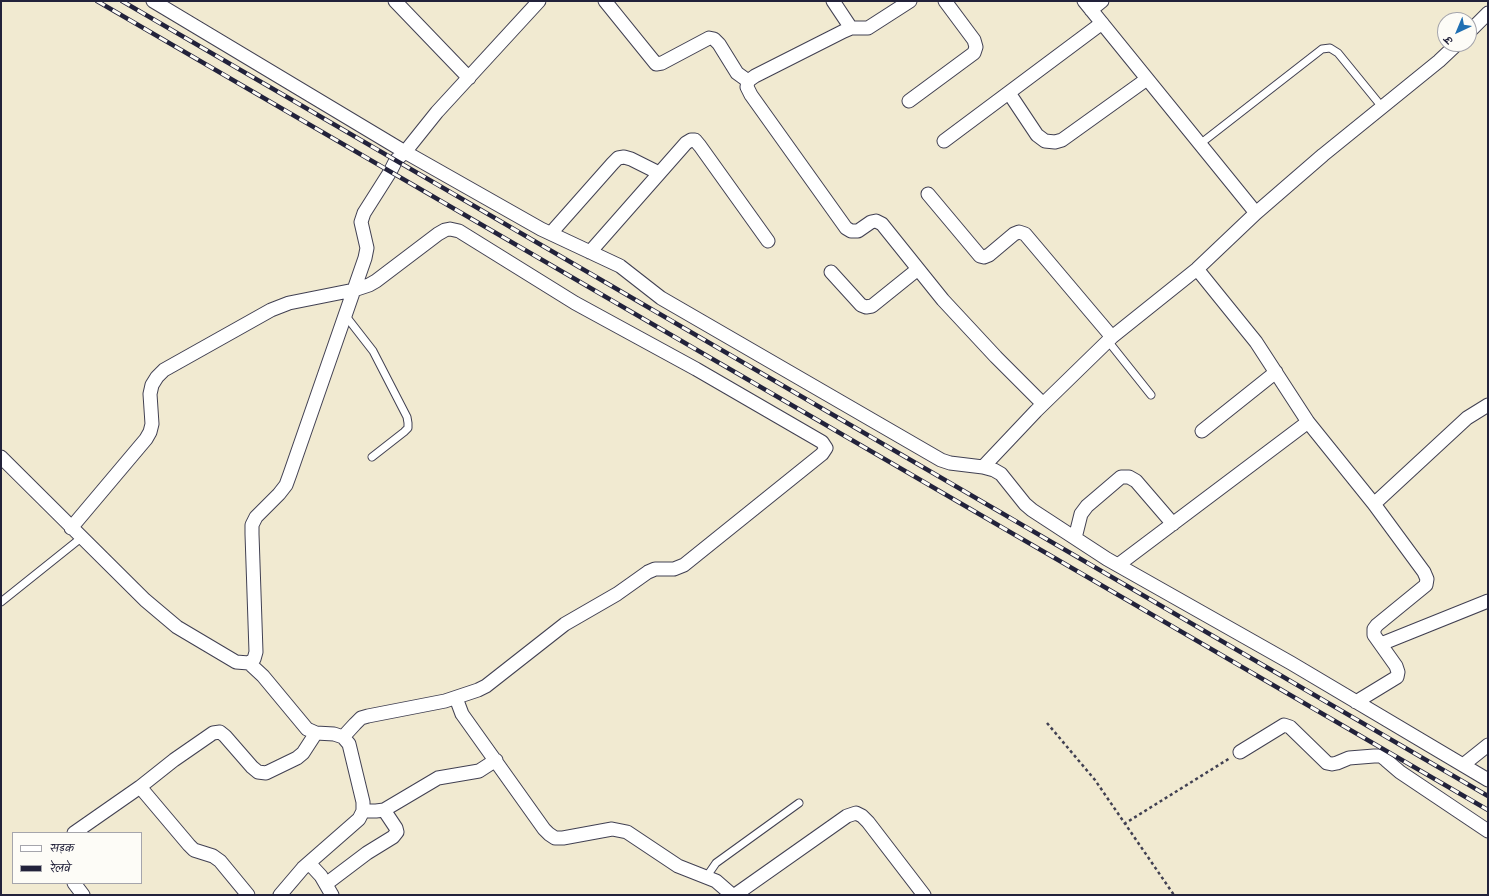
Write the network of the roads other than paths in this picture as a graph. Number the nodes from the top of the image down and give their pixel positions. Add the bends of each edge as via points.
1 (154, 1) edge
2 (395, 1) edge
3 (539, 1) edge
4 (605, 1) edge
5 (833, 1) edge
6 (910, 1) edge
7 (945, 1) edge
8 (1102, 1) edge
9 (1088, 5) edge
10 (1488, 13) edge
11 (1102, 23) junction
12 (1477, 24) edge
13 (851, 28) junction
14 (1448, 52) edge
15 (469, 78) junction
16 (1147, 79) junction
17 (748, 81) junction
18 (1009, 93) junction
19 (909, 101) dead end
20 (1382, 107) junction
21 (944, 141) dead end
22 (1200, 144) junction
23 (405, 152) junction
24 (659, 173) junction
25 (928, 194) dead end
26 (1256, 213) junction
27 (551, 233) junction
28 (768, 242) dead end
29 (590, 252) junction
30 (918, 269) junction
31 (1197, 269) junction
32 (830, 272) dead end
33 (354, 290) junction
34 (345, 315) junction
35 (1110, 339) junction
36 (1276, 372) junction
37 (1152, 395) dead end
38 (1043, 404) junction
39 (1488, 405) edge
40 (1308, 422) junction
41 (1202, 431) dead end
42 (1, 457) edge
43 (372, 457) dead end
44 (983, 467) junction
45 (1374, 504) junction
46 (1173, 524) junction
47 (71, 528) junction
48 (81, 538) junction
49 (1075, 538) junction
50 (1118, 565) junction
51 (1488, 601) edge
52 (1, 602) edge
53 (1381, 644) junction
54 (249, 663) junction
55 (456, 698) junction
56 (1356, 702) junction
57 (316, 733) junction
58 (343, 737) junction
59 (1488, 745) edge
60 (1240, 752) road end
61 (496, 760) junction
62 (1463, 765) junction
63 (1488, 780) edge
64 (140, 786) junction
65 (799, 803) dead end
66 (384, 810) junction
67 (363, 811) junction
68 (1488, 831) edge
69 (75, 832) edge
70 (309, 863) junction
71 (707, 876) junction
72 (75, 884) edge
73 (329, 890) edge
74 (83, 895) edge
75 (248, 895) edge
76 (280, 895) edge
77 (733, 895) edge
78 (924, 895) edge

1 - 23 street
2 - 15 street
3 - 15 street
4 - 17 street via 656,64 709,38 714,39 737,73
5 - 13 street
6 - 13 street via 868,28
7 - 19 street via 974,40 974,53
8 - 9 street
9 - 11 street
10 - 12 street
11 - 16 street
11 - 18 street
13 - 17 street
14 - 20 street
15 - 23 street
16 - 18 street via 1062,140 1055,142 1045,141 1036,135
16 - 22 street
17 - 30 street via 746,87 751,95 846,228 858,231 871,222 882,224
18 - 21 street
20 - 22 lane via 1338,53 1330,48 1322,50
20 - 26 street
22 - 26 street
23 - 27 street
23 - 33 street via 396,160 364,213 361,222 367,248
24 - 27 street via 631,159 618,158
24 - 28 street via 686,143 695,140
24 - 29 street
25 - 35 street via 980,256 989,255 1014,234 1025,234
26 - 31 street
27 - 29 street
29 - 44 street via 620,266 661,298 941,460
30 - 32 street via 866,308
30 - 38 street via 943,300
31 - 35 street
31 - 36 street via 1256,342
33 - 34 street
33 - 47 street via 289,303 271,310 164,370 152,385 152,424 146,439
33 - 55 street via 376,281 445,230 459,231 575,303 822,442 826,448 822,454 684,565 674,569 655,569 648,572 617,594 565,624 486,686
34 - 43 lane via 373,351 408,424 404,432
34 - 54 street via 286,485 256,517 252,525 256,652 254,659
35 - 37 lane
35 - 38 street
36 - 40 street
36 - 41 street
38 - 44 street
39 - 45 street via 1467,418
40 - 45 street
40 - 46 street
42 - 47 street
44 - 49 street via 1001,474 1025,504
45 - 53 street via 1427,579 1421,590 1377,624 1374,635
46 - 49 street via 1136,481 1121,477 1086,506
46 - 50 street
47 - 48 street
48 - 52 lane
48 - 54 street via 177,627 236,662
49 - 50 street
50 - 56 street
51 - 53 street
53 - 56 street via 1396,666 1397,677
54 - 57 street via 307,729
55 - 58 street via 361,718
55 - 61 street via 462,714
56 - 62 street
57 - 58 street
57 - 64 street via 297,758 266,773 258,772 252,767 226,736 220,732 213,733
58 - 67 street via 349,744
59 - 62 street
60 - 68 street via 1284,725 1290,727 1327,763 1338,763 1349,758 1381,756 1400,772
61 - 66 street via 479,771 438,778
61 - 71 street via 544,829 555,838 619,829 678,866
62 - 63 street
64 - 69 street
64 - 75 street via 189,845 194,850 220,861
65 - 71 lane via 716,863
66 - 67 street
66 - 73 street via 397,832 367,853
67 - 70 street via 353,825
70 - 73 street via 316,869
70 - 76 street
71 - 77 street via 716,880
72 - 74 street
77 - 78 street via 847,816 856,813 868,822

